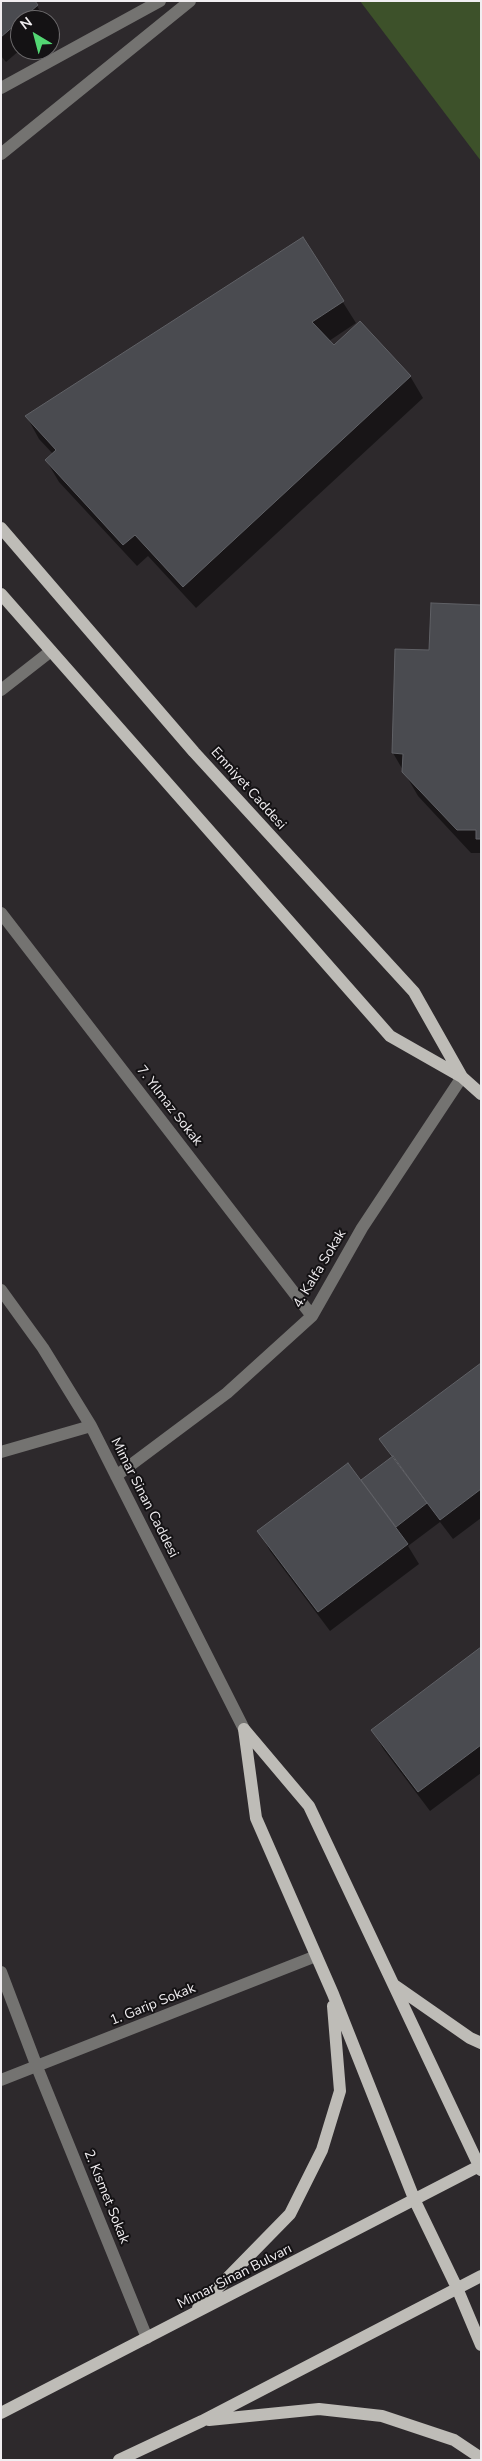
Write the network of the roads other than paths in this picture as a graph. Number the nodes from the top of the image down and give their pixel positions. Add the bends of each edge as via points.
1 (160, 1) edge
2 (190, 1) edge
3 (1, 88) edge
4 (1, 154) edge
5 (1, 528) edge
6 (1, 594) edge
7 (51, 651) junction
8 (1, 690) edge
9 (1, 913) edge
10 (462, 1077) junction
11 (481, 1094) edge
12 (1, 1290) edge
13 (312, 1316) junction
14 (91, 1426) junction
15 (1, 1452) edge
16 (116, 1476) junction
17 (244, 1729) junction
18 (316, 1956) junction
19 (1, 1972) edge
20 (392, 1984) junction
21 (332, 1994) junction
22 (481, 2043) edge
23 (37, 2067) junction
24 (1, 2080) edge
25 (480, 2167) edge
26 (415, 2201) junction
27 (481, 2276) edge
28 (457, 2288) junction
29 (190, 2317) junction
30 (147, 2338) junction
31 (481, 2345) edge
32 (1, 2413) edge
33 (202, 2420) junction
34 (481, 2458) edge
35 (119, 2460) edge

1 - 3 street
2 - 4 street
5 - 10 main road, Emniyet Caddesi via 194,752 414,992
6 - 7 main road, Emniyet Caddesi
7 - 8 street
7 - 10 main road, Emniyet Caddesi via 390,1036
9 - 13 street, 7. Yılmaz Sokak
10 - 11 main road, Emniyet Caddesi
10 - 13 street, 4. Kalfa Sokak via 362,1228
12 - 14 street, Mimar Sinan Caddesi via 44,1348
13 - 16 street, 4. Kalfa Sokak via 227,1393
14 - 15 street
14 - 16 street, Mimar Sinan Caddesi
16 - 17 street, Mimar Sinan Caddesi
17 - 18 main road via 256,1818
17 - 20 main road via 309,1806
18 - 21 main road
18 - 23 street, 1. Garip Sokak
19 - 23 street, 2. Kısmet Sokak
20 - 22 main road
20 - 25 main road
21 - 26 main road
21 - 29 main road via 340,2091 322,2150 290,2214
23 - 24 street, 1. Garip Sokak
23 - 30 street, 2. Kısmet Sokak
25 - 26 main road, Mimar Sinan Bulvarı
26 - 28 main road
26 - 29 main road, Mimar Sinan Bulvarı
27 - 28 main road
28 - 31 main road
28 - 33 main road
29 - 30 main road, Mimar Sinan Bulvarı
30 - 32 main road, Mimar Sinan Bulvarı
33 - 34 main road via 319,2410 382,2416 454,2440
33 - 35 main road

